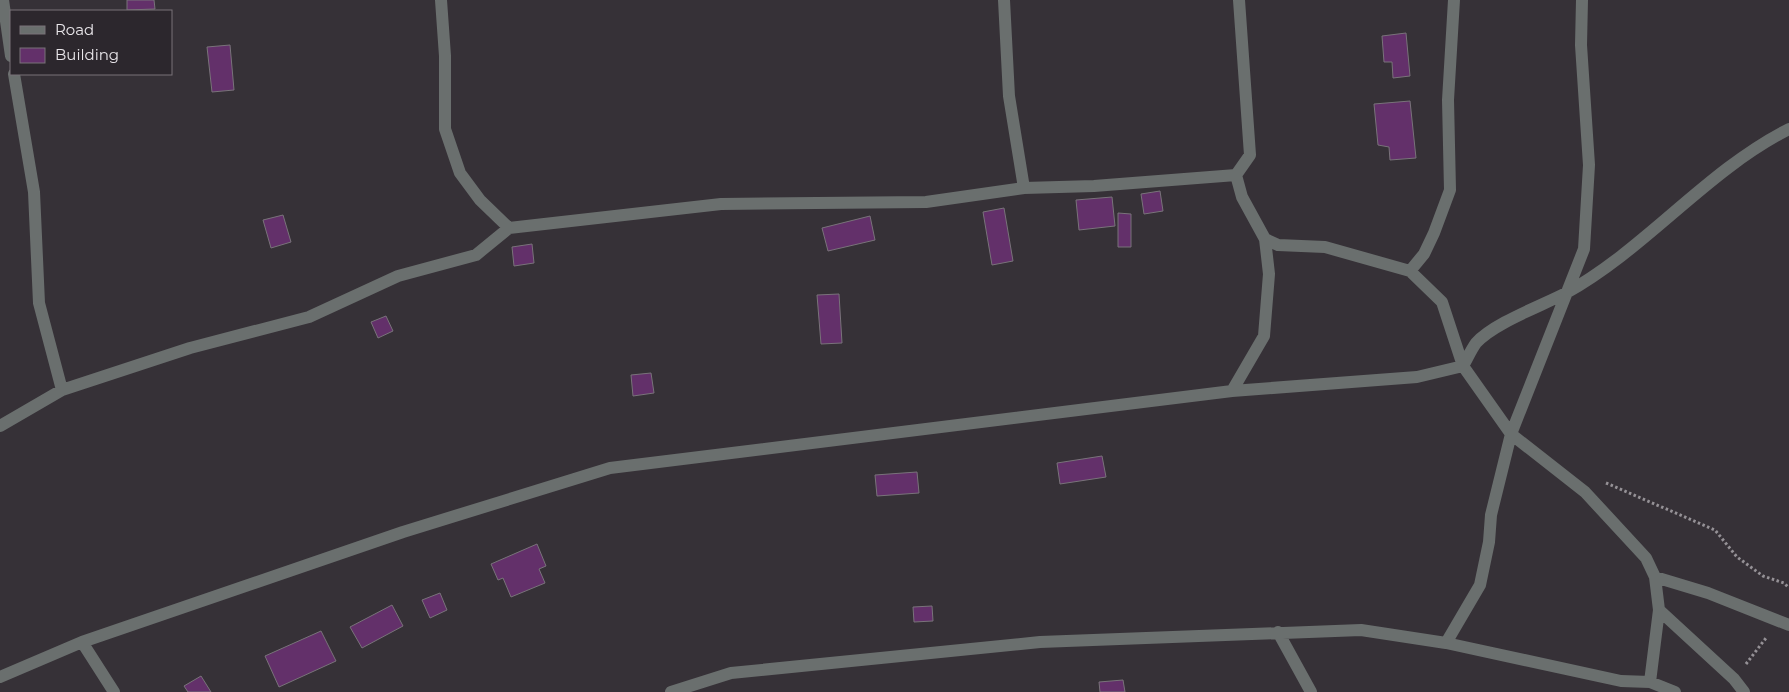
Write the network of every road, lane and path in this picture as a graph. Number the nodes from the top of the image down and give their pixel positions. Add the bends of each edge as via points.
1 (3, 0) edge
2 (441, 0) edge
3 (1004, 0) edge
4 (1239, 0) edge
5 (1454, 0) edge
6 (1582, 0) edge
7 (10, 49) edge
8 (14, 75) edge
9 (1789, 129) edge
10 (1236, 175) junction
11 (1024, 188) junction
12 (509, 228) junction
13 (1265, 239) junction
14 (1410, 271) junction
15 (1567, 292) junction
16 (1463, 366) junction
17 (62, 390) junction
18 (1232, 390) junction
19 (0, 426) edge
20 (1511, 434) junction
21 (1598, 480) dead end
22 (1655, 577) junction
23 (1789, 588) edge
24 (1658, 610) junction
25 (1784, 622) edge
26 (1278, 632) junction
27 (82, 642) junction
28 (1446, 643) junction
29 (0, 677) edge
30 (1734, 679) junction
31 (1650, 682) junction
32 (1621, 687) edge
33 (114, 692) edge
34 (671, 692) edge
35 (1311, 692) edge
36 (1675, 692) edge
37 (1744, 692) edge

1 - 7 street
2 - 12 street via 445,129 460,173 480,200
3 - 11 street via 1009,96
4 - 10 street via 1250,155
5 - 14 street via 1448,100 1450,190 1424,254
6 - 15 street via 1581,45 1589,194 1584,249
8 - 17 street via 34,192 39,303
9 - 15 street via 1722,170 1656,229
10 - 11 street
10 - 13 street via 1242,197
11 - 12 street via 926,202 721,204
12 - 17 street via 476,255 398,276 309,317 190,348
13 - 14 street via 1278,244 1325,247
13 - 18 street via 1269,274 1264,336
14 - 16 street via 1442,302
15 - 16 street via 1498,327 1477,343
15 - 20 street
16 - 18 street via 1418,377
16 - 20 street
17 - 19 street
18 - 27 street via 610,468 403,532
20 - 22 street via 1585,492 1640,551
20 - 28 street via 1491,515 1480,585
21 - 23 path via 1715,530 1737,557 1763,576
22 - 24 street
22 - 25 street
24 - 30 street
24 - 31 street
25 - 30 path
26 - 28 street via 1361,630
26 - 34 street via 1040,642 731,673
26 - 35 street
27 - 29 street
27 - 33 street
28 - 32 street
30 - 37 street
31 - 32 street
31 - 36 street

